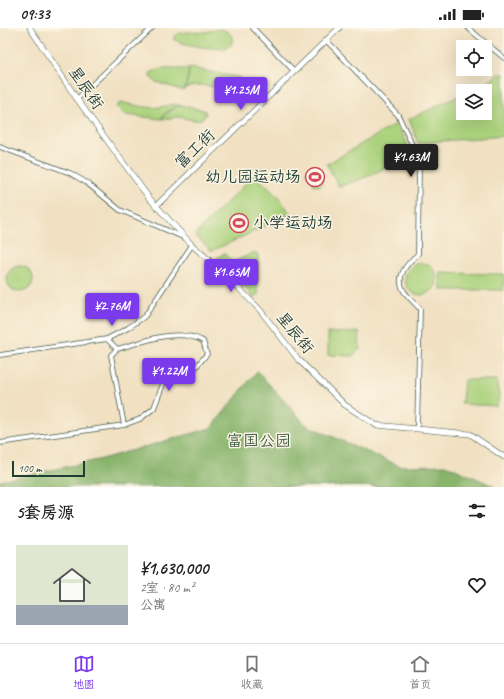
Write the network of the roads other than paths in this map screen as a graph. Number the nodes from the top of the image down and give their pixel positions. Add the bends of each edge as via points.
1 (30, 28) edge
2 (152, 28) edge
3 (253, 28) edge
4 (338, 28) edge
5 (468, 28) edge
6 (326, 40) junction
7 (504, 58) edge
8 (294, 71) junction
9 (77, 99) junction
10 (0, 147) edge
11 (156, 206) junction
12 (187, 239) junction
13 (192, 244) junction
14 (106, 339) junction
15 (117, 349) junction
16 (0, 355) edge
17 (124, 425) junction
18 (417, 428) junction
19 (0, 443) edge
20 (504, 457) edge

1 - 9 street, 星辰街
2 - 9 street
3 - 8 street
4 - 6 street, 富工街
5 - 7 street
6 - 8 street, 富工街
6 - 18 street via 398,115 419,161 418,254 408,263 400,277 401,286 420,309
8 - 11 street, 富工街
9 - 11 street, 星辰街
10 - 12 street via 70,173 87,183 120,210
11 - 12 street, 星辰街
12 - 13 street, 星辰街
13 - 14 street via 145,316
13 - 18 street, 星辰街 via 260,310 298,359 345,405 376,425
14 - 15 street
14 - 16 street
15 - 17 street via 111,356
15 - 17 street via 176,335 193,336 203,341 207,354 196,367 177,368 166,376 154,408 140,419
17 - 19 street
18 - 20 street, 星辰街 via 470,434

